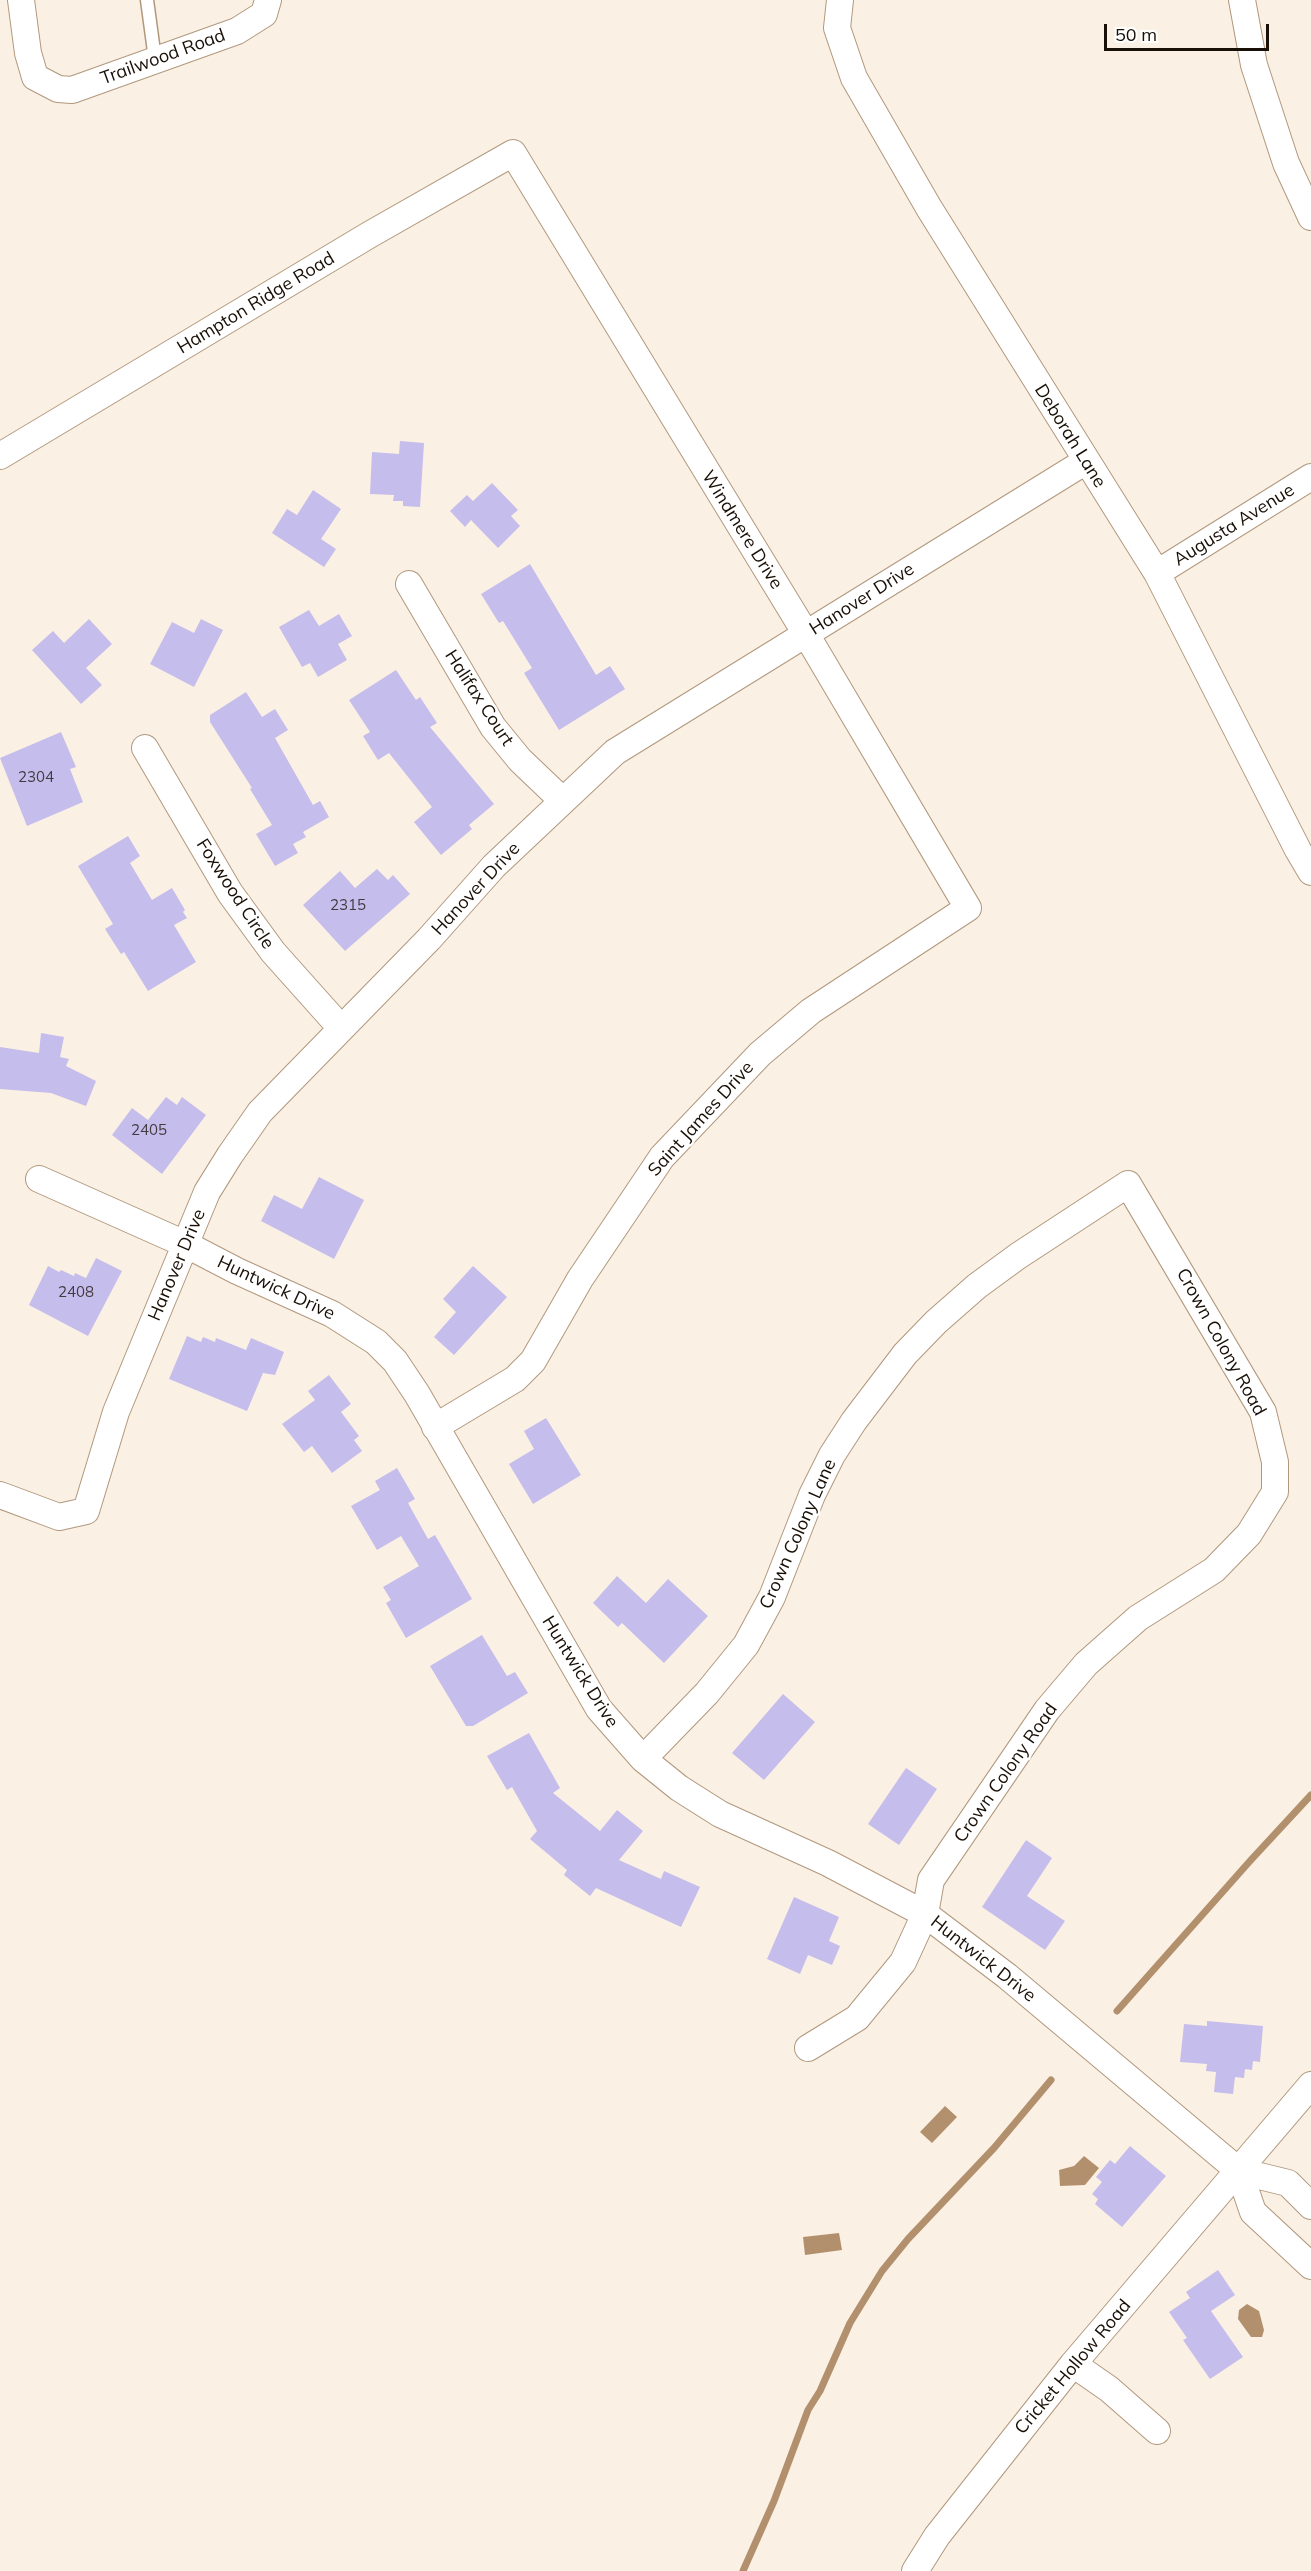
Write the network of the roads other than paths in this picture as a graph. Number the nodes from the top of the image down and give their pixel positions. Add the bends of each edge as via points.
1 (21, 0) edge
2 (147, 0) edge
3 (268, 0) edge
4 (840, 0) edge
5 (1242, 0) edge
6 (155, 59) junction
7 (513, 153) joint
8 (1311, 217) edge
9 (0, 456) edge
10 (1086, 461) junction
11 (1311, 477) edge
12 (1157, 573) junction
13 (409, 584) dead end
14 (806, 634) junction
15 (145, 748) dead end
16 (563, 801) junction
17 (1304, 846) edge
18 (1311, 872) edge
19 (968, 908) joint
20 (340, 1027) junction
21 (39, 1179) dead end
22 (1128, 1184) joint
23 (185, 1244) junction
24 (435, 1427) junction
25 (0, 1495) edge
26 (643, 1760) junction
27 (925, 1914) junction
28 (807, 2048) dead end
29 (1311, 2085) edge
30 (1239, 2171) junction
31 (1311, 2206) edge
32 (1311, 2266) edge
33 (1073, 2364) junction
34 (1157, 2431) dead end
35 (915, 2571) edge

1 - 6 street, Trailwood Road via 28,53 35,77 45,84 72,90
2 - 6 lane
3 - 6 street, Trailwood Road via 264,14 244,27
4 - 10 street, Deborah Lane via 837,28 854,78 929,208
5 - 8 street via 1254,65 1286,163
7 - 9 street, Hampton Ridge Road
7 - 14 street, Windmere Drive
10 - 12 street, Deborah Lane
10 - 14 street, Hanover Drive
11 - 12 street, Augusta Avenue
12 - 17 street, Deborah Lane
13 - 16 street, Halifax Court via 493,727 520,760
14 - 16 street, Hanover Drive via 615,752
14 - 19 street, Windmere Drive
15 - 20 street, Foxwood Circle via 230,893 273,952
16 - 20 street, Hanover Drive via 494,866 429,939
17 - 18 street, Deborah Lane
19 - 24 street, Saint James Drive via 812,1011 760,1054 662,1157 580,1279 533,1361 515,1379
20 - 23 street, Hanover Drive via 260,1112 207,1192
21 - 23 street, Huntwick Drive
22 - 26 street, Crown Colony Lane via 977,1286 905,1354 832,1455 772,1597 746,1645
22 - 27 street, Crown Colony Road via 1263,1412 1275,1462 1275,1492 1249,1534 1215,1570 1138,1618 1086,1664 1047,1710 931,1880
23 - 24 street, Huntwick Drive via 332,1314 376,1342 395,1361
23 - 25 street, Hanover Drive via 116,1412 87,1511 59,1517
24 - 26 street, Huntwick Drive via 599,1709
26 - 27 street, Huntwick Drive via 720,1814 839,1868
27 - 28 street, Crown Colony Road via 903,1962 857,2018
27 - 30 street, Huntwick Drive via 1007,1976
29 - 30 street, Cricket Hollow Road
30 - 31 street, Huntwick Drive via 1288,2183
30 - 32 street via 1253,2212
30 - 33 street, Cricket Hollow Road
33 - 34 street
33 - 35 street, Cricket Hollow Road via 937,2536

